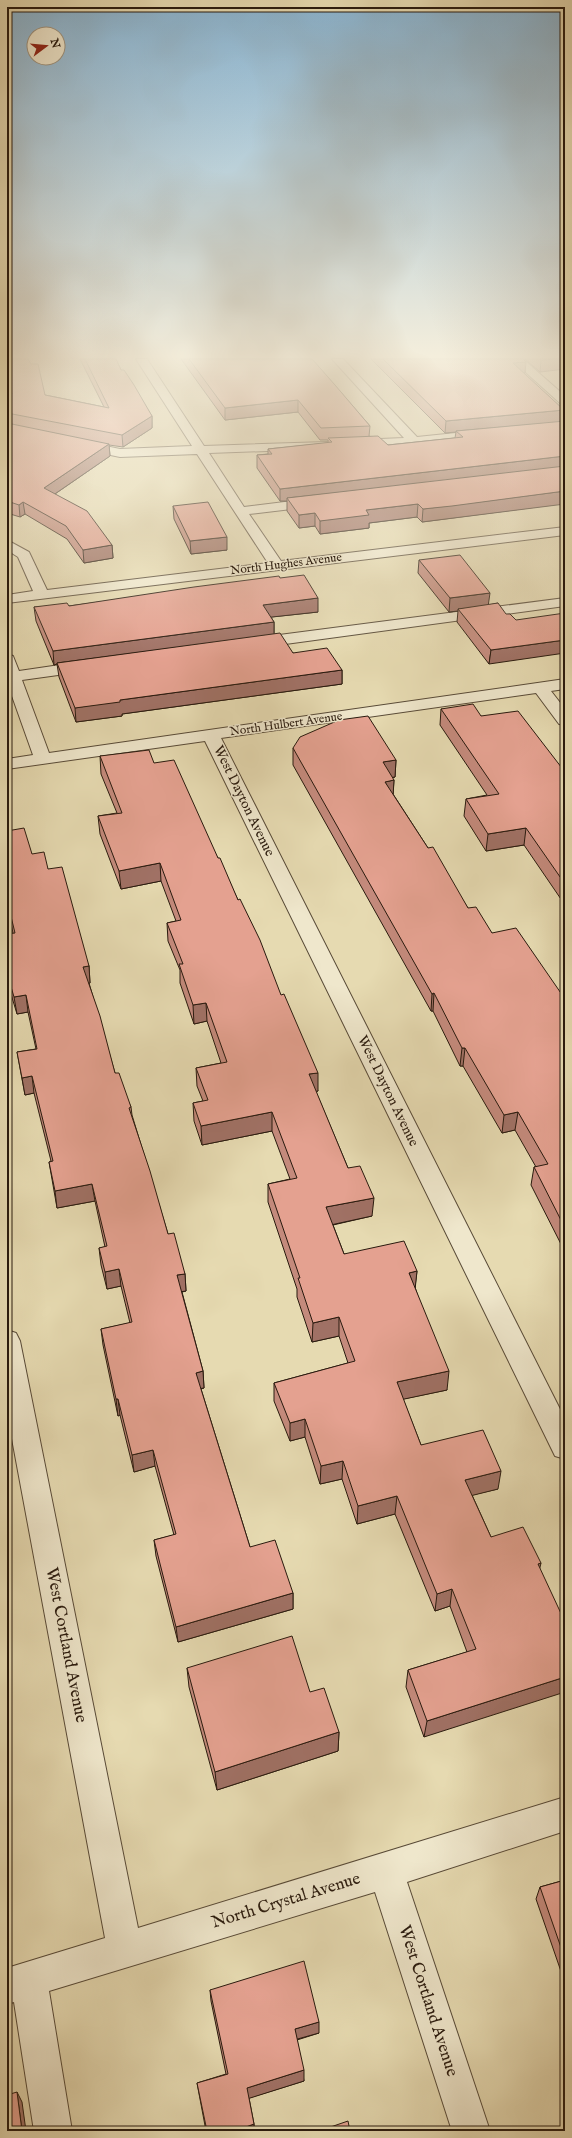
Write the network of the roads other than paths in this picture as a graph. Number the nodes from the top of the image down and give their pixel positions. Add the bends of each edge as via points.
1 (205, 459) edge
2 (333, 500) edge
3 (241, 511) junction
4 (565, 530) edge
5 (7, 544) edge
6 (276, 565) junction
7 (42, 595) junction
8 (7, 599) edge
9 (565, 602) edge
10 (242, 645) edge
11 (7, 659) edge
12 (100, 664) edge
13 (10, 676) edge
14 (565, 684) edge
15 (540, 688) junction
16 (565, 720) edge
17 (211, 735) junction
18 (42, 759) junction
19 (7, 764) edge
20 (7, 1341) edge
21 (565, 1447) edge
22 (565, 1814) edge
23 (386, 1872) junction
24 (125, 1950) junction
25 (18, 1983) edge
26 (53, 2131) edge
27 (471, 2131) edge

1 - 3 street
2 - 3 street
3 - 6 street
4 - 6 street, North Hughes Avenue
5 - 7 street via 24,555
6 - 7 street, North Hughes Avenue
7 - 8 street, North Hughes Avenue
9 - 10 street
11 - 13 street
12 - 13 street
13 - 18 street
14 - 15 street, North Hulbert Avenue
15 - 16 street
15 - 17 street, North Hulbert Avenue
17 - 18 street, North Hulbert Avenue
17 - 21 street, West Dayton Avenue
18 - 19 street, North Hulbert Avenue
20 - 24 street, West Cortland Avenue
22 - 23 street, North Crystal Avenue
23 - 24 street, North Crystal Avenue
23 - 27 street, West Cortland Avenue
24 - 25 street, North Crystal Avenue
25 - 26 street

